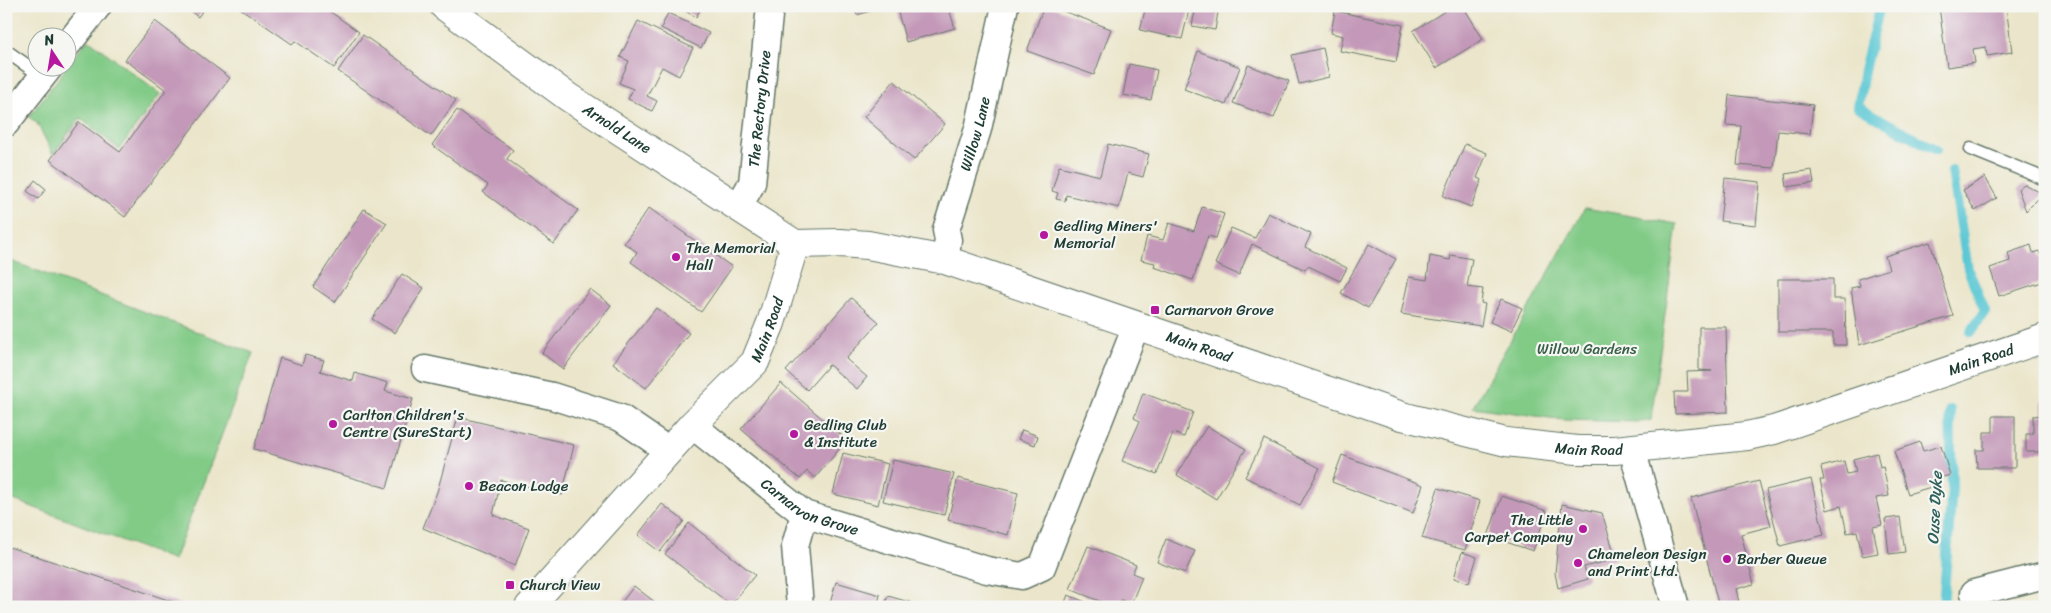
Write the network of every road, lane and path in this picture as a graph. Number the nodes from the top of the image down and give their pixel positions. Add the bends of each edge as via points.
1 (98, 6) edge
2 (444, 6) edge
3 (770, 6) edge
4 (1005, 6) edge
5 (78, 31) edge
6 (6, 50) edge
7 (28, 62) edge
8 (40, 78) edge
9 (6, 123) edge
10 (1970, 149) dead end
11 (2045, 179) edge
12 (739, 206) junction
13 (795, 244) junction
14 (946, 260) junction
15 (1136, 326) junction
16 (2045, 338) edge
17 (425, 369) dead end
18 (692, 425) junction
19 (1632, 449) junction
20 (669, 451) junction
21 (804, 514) junction
22 (2045, 575) edge
23 (1974, 593) dead end
24 (529, 607) edge
25 (800, 607) edge
26 (1676, 607) edge

1 - 5 street
2 - 12 street, Arnold Lane via 568,97
3 - 12 street, The Rectory Drive via 752,183
4 - 14 street, Willow Lane via 978,129 946,230
6 - 7 lane
8 - 9 street
10 - 11 lane
12 - 13 street, Arnold Lane
13 - 14 street, Main Road via 868,245
13 - 18 street, Main Road via 771,323 755,362
14 - 15 street, Main Road
15 - 19 street, Main Road via 1402,416 1506,442 1577,450
15 - 21 street, Carnarvon Grove via 1042,567 1022,576 987,570
16 - 19 street, Main Road via 1774,430
17 - 20 street via 552,396 621,418
18 - 20 street, Main Road
18 - 21 street, Carnarvon Grove
19 - 26 street
20 - 24 street, Main Road
21 - 25 street via 794,546
22 - 23 street

